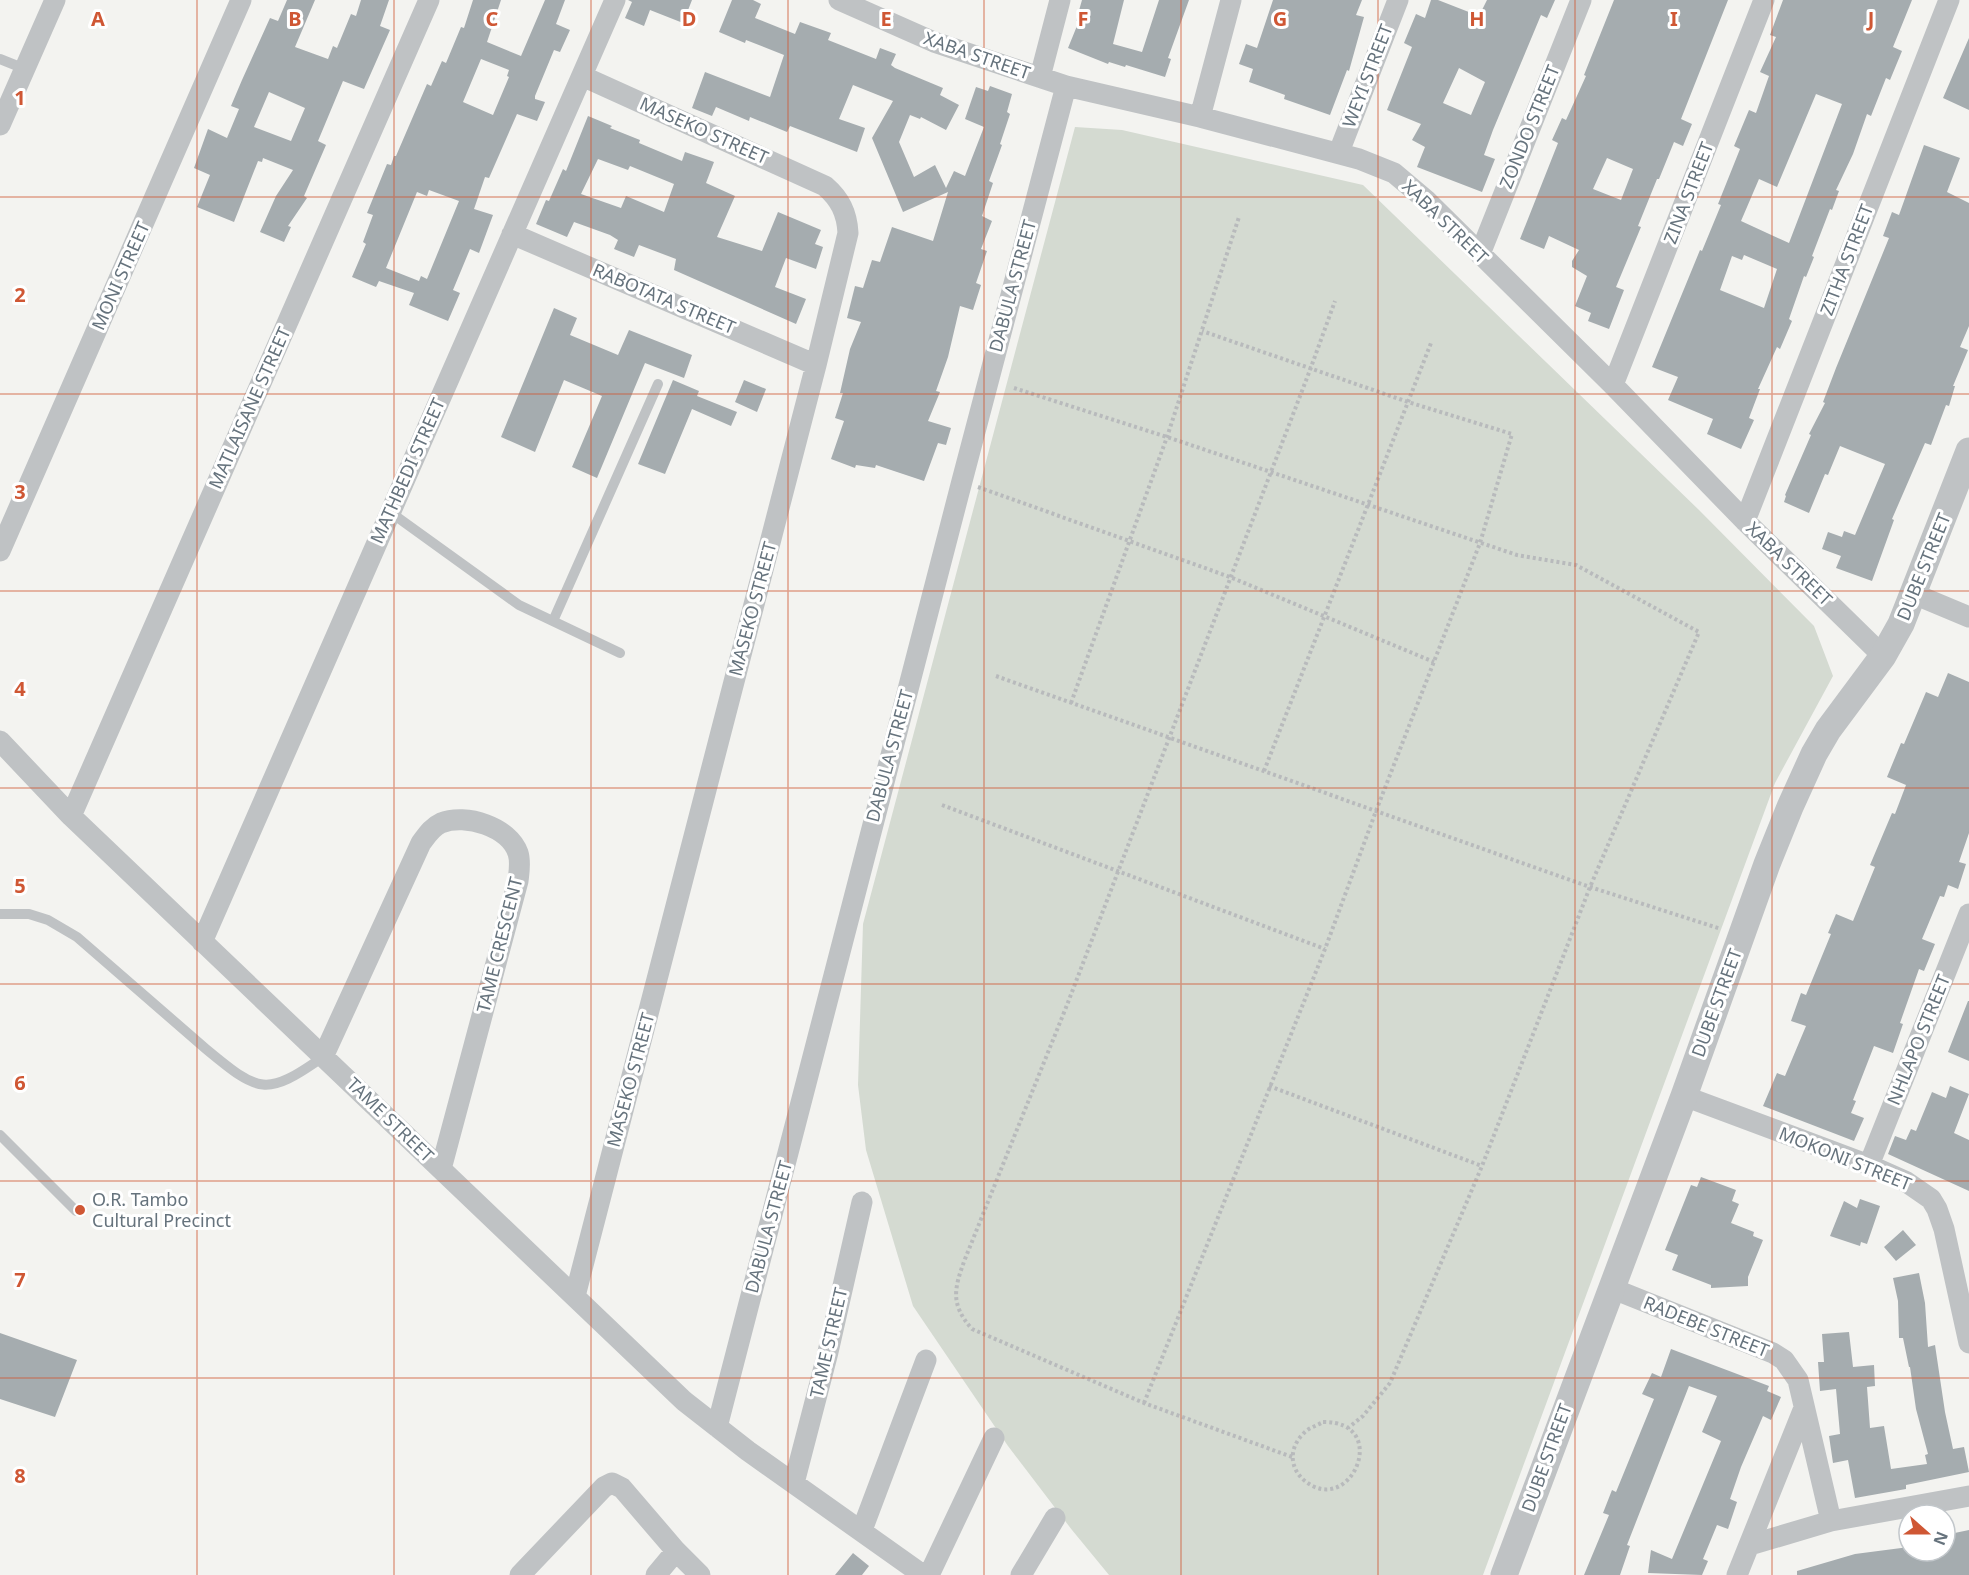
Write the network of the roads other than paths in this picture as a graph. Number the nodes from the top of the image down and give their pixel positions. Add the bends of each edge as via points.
1 (55, 0) edge
2 (241, 0) edge
3 (429, 0) edge
4 (615, 0) edge
5 (1060, 0) edge
6 (1231, 0) edge
7 (1398, 0) edge
8 (1581, 0) edge
9 (1764, 0) edge
10 (1949, 0) edge
11 (844, 1) edge
12 (0, 59) edge
13 (25, 69) junction
14 (582, 76) junction
15 (1040, 77) junction
16 (1066, 86) junction
17 (1200, 117) junction
18 (0, 125) edge
19 (1339, 152) junction
20 (512, 234) junction
21 (1480, 254) junction
22 (816, 365) junction
23 (658, 384) dead end
24 (1613, 385) junction
25 (1969, 451) edge
26 (390, 512) junction
27 (1745, 521) junction
28 (0, 551) edge
29 (1914, 594) junction
30 (1969, 617) edge
31 (553, 621) junction
32 (620, 653) dead end
33 (1883, 656) junction
34 (0, 741) edge
35 (71, 816) junction
36 (0, 914) edge
37 (1969, 914) edge
38 (202, 942) junction
39 (323, 1057) junction
40 (1684, 1096) junction
41 (0, 1136) edge
42 (1869, 1165) junction
43 (441, 1169) junction
44 (861, 1202) dead end
45 (76, 1211) dead end
46 (1611, 1288) junction
47 (574, 1296) junction
48 (1969, 1343) edge
49 (926, 1360) dead end
50 (1804, 1408) junction
51 (717, 1427) junction
52 (994, 1438) dead end
53 (794, 1483) junction
54 (1969, 1496) edge
55 (1054, 1518) dead end
56 (1831, 1521) junction
57 (862, 1530) junction
58 (1750, 1545) junction
59 (676, 1551) junction
60 (520, 1575) edge
61 (656, 1575) edge
62 (700, 1575) edge
63 (923, 1575) edge
64 (929, 1575) edge
65 (1021, 1575) edge
66 (1504, 1575) edge
67 (1737, 1575) edge

1 - 13 street
2 - 28 street, MONI STREET
3 - 35 street, MATLAISANE STREET
4 - 14 street, MATHBEDI STREET
5 - 15 street
6 - 17 street
7 - 19 street, WEYI STREET
8 - 21 street, ZONDO STREET
9 - 24 street, ZINA STREET
10 - 27 street, ZITHA STREET
11 - 15 street, XABA STREET via 934,42
12 - 13 lane
13 - 18 street
14 - 20 street, MATHBEDI STREET
14 - 22 street, MASEKO STREET via 814,180 834,194 846,213 848,233
15 - 16 street, XABA STREET
16 - 17 street, XABA STREET
16 - 51 street, DABULA STREET
17 - 19 street, XABA STREET
19 - 21 street, XABA STREET via 1394,174
20 - 22 street, RABOTATA STREET
20 - 26 street, MATHBEDI STREET
21 - 24 street, XABA STREET
22 - 47 street, MASEKO STREET
23 - 31 lane
24 - 27 street, XABA STREET
25 - 29 street, DUBE STREET
26 - 31 lane via 519,605
26 - 38 street, MATHBEDI STREET
27 - 33 street, XABA STREET
29 - 30 street
29 - 33 street, DUBE STREET
31 - 32 lane
33 - 40 street, DUBE STREET via 1814,754 1767,864
34 - 35 street, TAME STREET
35 - 38 street, TAME STREET
36 - 39 lane via 29,914 77,937 212,1054 254,1083 265,1086 286,1082
37 - 42 street, NHLAPO STREET
38 - 39 street, TAME STREET
39 - 43 street, TAME STREET
39 - 43 street, TAME CRESCENT via 421,843 432,829 452,820 472,822 507,837 519,855 518,881
40 - 42 street, MOKONI STREET
40 - 46 street, DUBE STREET
41 - 45 lane
42 - 48 street, MOKONI STREET via 1921,1190 1937,1209
43 - 47 street, TAME STREET
44 - 53 street, TAME STREET
46 - 50 street, RADEBE STREET via 1773,1353 1784,1360 1798,1380
46 - 66 street, DUBE STREET
47 - 51 street, TAME STREET via 684,1401
49 - 57 street
50 - 56 street, RADEBE STREET
50 - 58 street
51 - 53 street, TAME STREET
52 - 64 street
53 - 57 street, TAME STREET
54 - 56 street
55 - 65 street
56 - 58 street
57 - 63 street, TAME STREET
58 - 67 street
59 - 60 street via 622,1488 612,1483 603,1487
59 - 61 street
59 - 62 street

